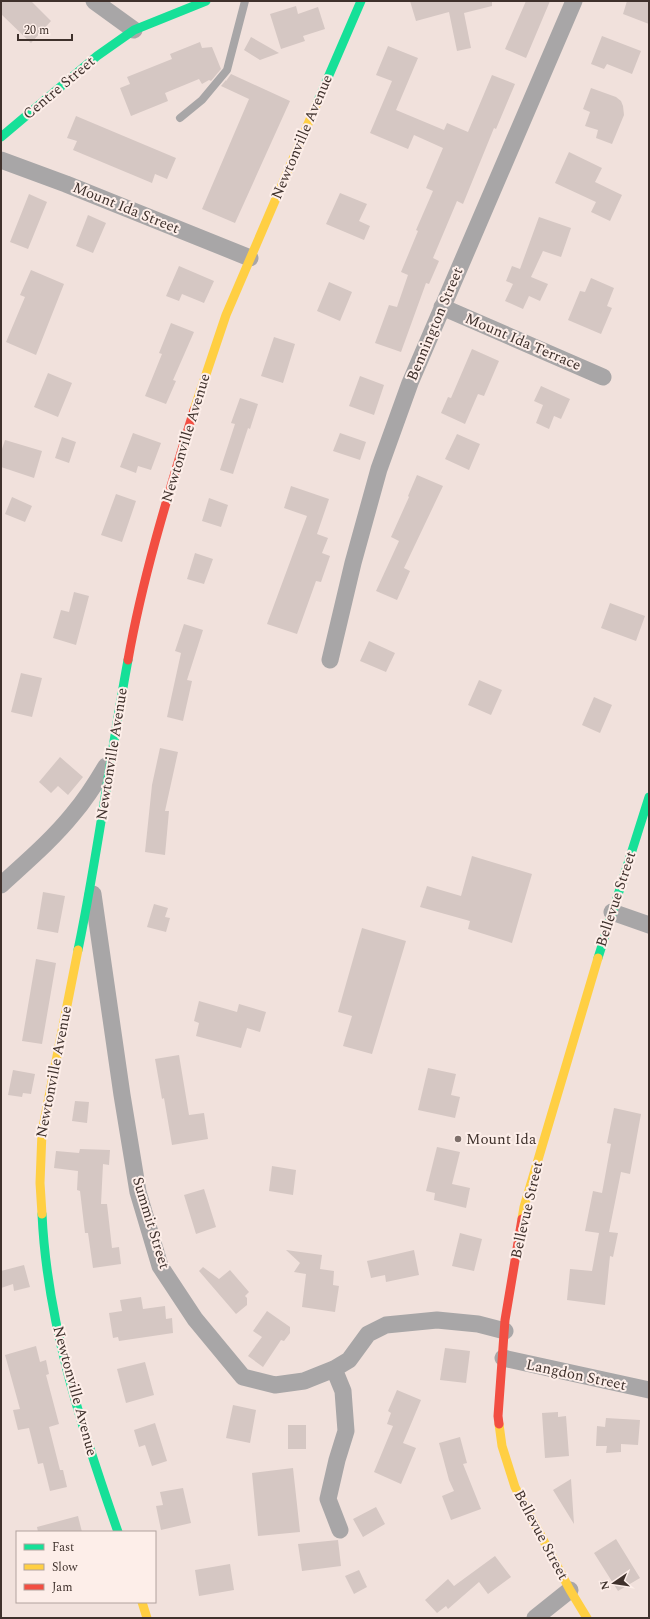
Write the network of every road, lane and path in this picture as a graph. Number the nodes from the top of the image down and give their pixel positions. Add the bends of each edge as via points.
1 (94, 1) edge
2 (206, 1) edge
3 (245, 1) edge
4 (361, 1) edge
5 (574, 1) edge
6 (134, 30) junction
7 (180, 118) dead end
8 (1, 137) edge
9 (1, 160) edge
10 (250, 258) junction
11 (442, 307) junction
12 (603, 377) dead end
13 (330, 660) dead end
14 (110, 759) junction
15 (649, 797) edge
16 (92, 882) junction
17 (1, 885) edge
18 (612, 912) junction
19 (649, 925) edge
20 (505, 1331) junction
21 (503, 1358) junction
22 (334, 1369) junction
23 (649, 1390) edge
24 (340, 1530) dead end
25 (118, 1531) edge
26 (570, 1590) junction
27 (142, 1603) edge
28 (147, 1618) edge
29 (535, 1618) edge
30 (587, 1618) edge

1 - 6 street
2 - 6 main road, Centre Street
3 - 7 lane via 227,70 202,100
4 - 10 main road, Newtonville Avenue
5 - 11 street, Bennington Street
6 - 8 main road, Centre Street via 97,56
9 - 10 street, Mount Ida Street
10 - 14 main road, Newtonville Avenue via 200,388 168,495 134,627
11 - 12 street, Mount Ida Terrace
11 - 13 street, Bennington Street via 410,383 379,469
14 - 16 main road, Newtonville Avenue
14 - 17 street via 74,814
15 - 18 main road, Bellevue Street
16 - 22 street, Summit Street via 138,1192 160,1266 195,1319 243,1377 275,1386 304,1381
16 - 25 main road, Newtonville Avenue via 42,1132 39,1159 40,1191 47,1269 62,1347 78,1414
18 - 19 street
18 - 20 main road, Bellevue Street via 524,1207
20 - 21 main road, Bellevue Street
20 - 22 street, Summit Street via 478,1324 437,1320 386,1325 368,1334 349,1360
21 - 23 street, Langdon Street
21 - 26 main road, Bellevue Street via 498,1416 502,1446 515,1487
22 - 24 street via 343,1391 346,1431 328,1499
26 - 29 street
26 - 30 main road, Bellevue Street
27 - 28 main road

